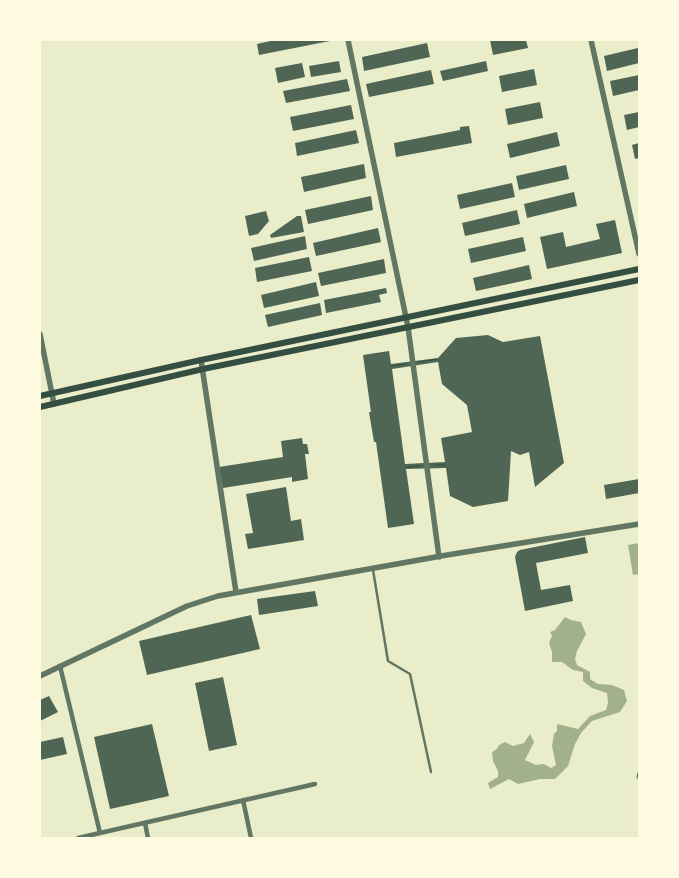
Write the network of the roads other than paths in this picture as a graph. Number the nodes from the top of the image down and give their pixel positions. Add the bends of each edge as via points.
1 (348, 40) edge
2 (591, 40) edge
3 (639, 254) edge
4 (639, 269) edge
5 (639, 280) edge
6 (405, 318) junction
7 (408, 327) junction
8 (40, 334) edge
9 (201, 360) junction
10 (203, 369) junction
11 (52, 393) junction
12 (40, 396) edge
13 (54, 404) junction
14 (40, 407) edge
15 (639, 524) edge
16 (439, 557) junction
17 (373, 568) junction
18 (236, 592) junction
19 (60, 666) junction
20 (40, 676) edge
21 (430, 772) dead end
22 (315, 784) dead end
23 (243, 800) junction
24 (145, 823) junction
25 (100, 833) junction
26 (78, 838) edge
27 (148, 838) edge
28 (251, 838) edge

1 - 6 street
2 - 3 street
4 - 6 main road
5 - 7 main road
6 - 7 street
6 - 9 main road
7 - 10 main road
7 - 16 street
8 - 11 street
9 - 10 street
9 - 11 main road
10 - 13 main road
10 - 18 street
11 - 12 main road
11 - 13 street
13 - 14 main road
15 - 16 street
16 - 17 street
17 - 18 street
17 - 21 lane via 388,662 410,674
18 - 19 street via 187,606
19 - 20 street
19 - 25 street
22 - 23 street
23 - 24 street
23 - 28 street
24 - 25 street
24 - 27 street
25 - 26 street

